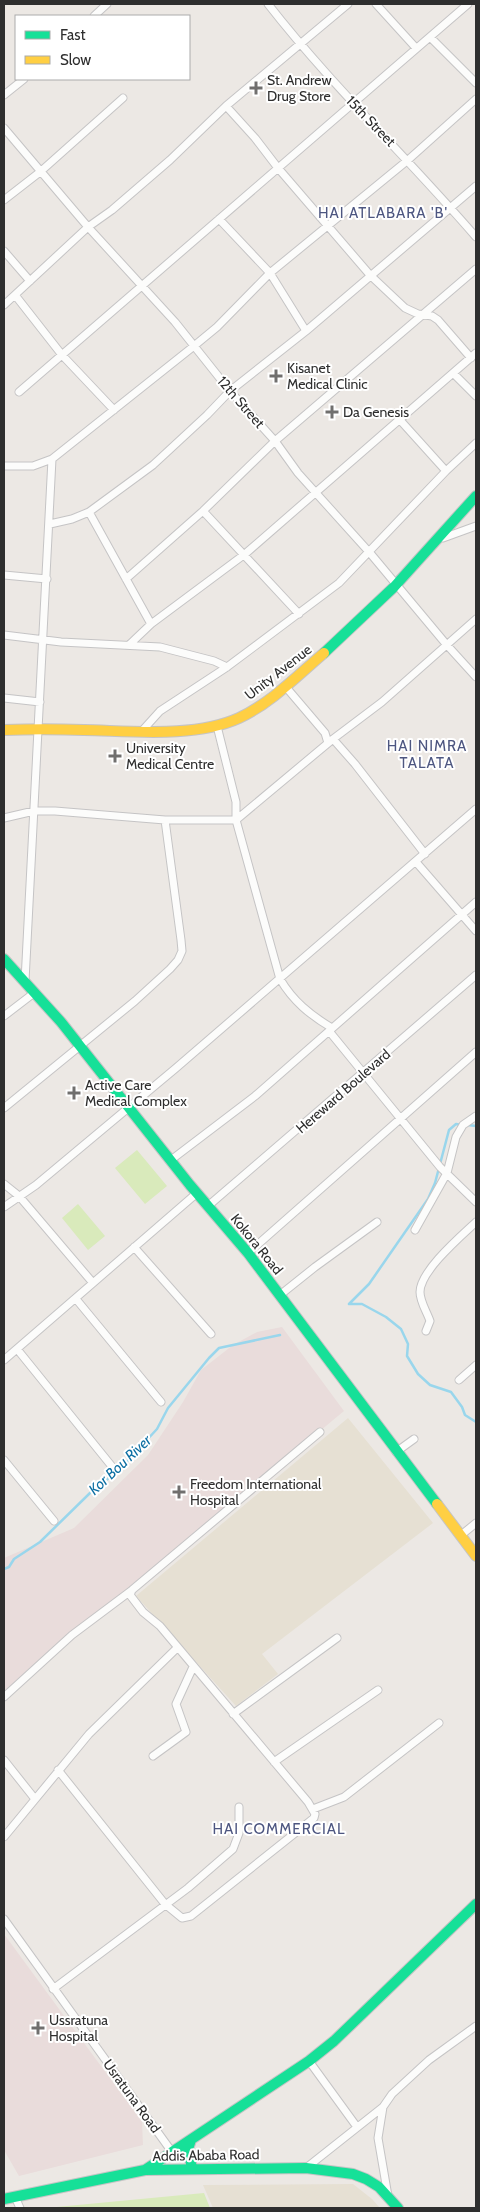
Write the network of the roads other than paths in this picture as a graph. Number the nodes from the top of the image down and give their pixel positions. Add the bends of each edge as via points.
1 (107, 4) edge
2 (268, 4) edge
3 (348, 4) edge
4 (376, 4) edge
5 (468, 4) edge
6 (95, 15) edge
7 (430, 37) junction
8 (302, 44) junction
9 (416, 48) junction
10 (23, 80) edge
11 (476, 82) edge
12 (4, 95) edge
13 (122, 98) dead end
14 (476, 99) edge
15 (352, 104) junction
16 (226, 106) junction
17 (4, 128) edge
18 (408, 160) junction
19 (278, 168) junction
20 (40, 172) junction
21 (476, 186) edge
22 (4, 200) edge
23 (450, 207) junction
24 (219, 219) junction
25 (327, 225) junction
26 (88, 227) junction
27 (476, 237) edge
28 (4, 251) edge
29 (476, 269) edge
30 (270, 273) junction
31 (370, 276) junction
32 (30, 281) junction
33 (141, 287) junction
34 (14, 295) junction
35 (4, 305) edge
36 (424, 314) junction
37 (306, 331) junction
38 (194, 346) junction
39 (62, 355) junction
40 (474, 355) edge
41 (454, 374) junction
42 (230, 391) junction
43 (19, 392) dead end
44 (476, 396) edge
45 (114, 410) junction
46 (400, 420) junction
47 (275, 441) junction
48 (476, 443) edge
49 (52, 459) junction
50 (4, 466) edge
51 (446, 471) junction
52 (317, 492) junction
53 (476, 496) edge
54 (203, 511) junction
55 (89, 512) junction
56 (50, 524) junction
57 (476, 526) edge
58 (442, 538) junction
59 (370, 553) junction
60 (245, 554) junction
61 (4, 575) edge
62 (126, 579) junction
63 (47, 580) junction
64 (396, 586) junction
65 (299, 614) junction
66 (476, 619) edge
67 (152, 624) junction
68 (4, 635) edge
69 (42, 639) junction
70 (446, 644) junction
71 (129, 645) junction
72 (227, 667) junction
73 (476, 677) edge
74 (285, 686) junction
75 (4, 698) edge
76 (40, 702) junction
77 (217, 726) junction
78 (39, 727) junction
79 (4, 730) edge
80 (141, 732) junction
81 (331, 741) junction
82 (476, 810) edge
83 (34, 811) junction
84 (4, 818) edge
85 (165, 820) junction
86 (236, 820) junction
87 (425, 854) junction
88 (416, 862) junction
89 (476, 902) edge
90 (462, 914) junction
91 (476, 931) edge
92 (4, 958) edge
93 (476, 975) edge
94 (280, 979) junction
95 (25, 981) junction
96 (34, 993) junction
97 (4, 1016) edge
98 (331, 1029) junction
99 (80, 1046) junction
100 (476, 1052) edge
101 (364, 1073) junction
102 (128, 1107) junction
103 (4, 1108) edge
104 (476, 1116) edge
105 (401, 1118) junction
106 (171, 1160) junction
107 (447, 1174) junction
108 (4, 1184) edge
109 (197, 1192) junction
110 (19, 1196) junction
111 (476, 1202) edge
112 (208, 1206) junction
113 (4, 1207) edge
114 (377, 1222) dead end
115 (476, 1222) edge
116 (415, 1230) dead end
117 (134, 1248) junction
118 (248, 1253) junction
119 (93, 1283) junction
120 (280, 1295) junction
121 (76, 1300) junction
122 (426, 1331) dead end
123 (211, 1334) dead end
124 (17, 1349) junction
125 (4, 1360) edge
126 (476, 1365) edge
127 (458, 1380) dead end
128 (161, 1402) dead end
129 (320, 1432) dead end
130 (414, 1439) dead end
131 (396, 1452) junction
132 (4, 1460) edge
133 (114, 1469) dead end
134 (54, 1521) dead end
135 (476, 1523) edge
136 (460, 1536) junction
137 (476, 1556) edge
138 (132, 1590) junction
139 (338, 1638) dead end
140 (177, 1648) junction
141 (193, 1667) junction
142 (378, 1690) dead end
143 (4, 1697) edge
144 (233, 1714) junction
145 (439, 1723) dead end
146 (153, 1756) dead end
147 (4, 1760) edge
148 (274, 1762) junction
149 (58, 1770) junction
150 (35, 1799) junction
151 (239, 1807) dead end
152 (313, 1809) junction
153 (4, 1837) edge
154 (165, 1904) junction
155 (476, 1904) edge
156 (4, 1919) edge
157 (53, 1989) junction
158 (476, 2026) edge
159 (309, 2060) junction
160 (383, 2107) junction
161 (357, 2127) junction
162 (191, 2140) junction
163 (172, 2152) junction
164 (192, 2168) junction
165 (306, 2168) junction
166 (145, 2170) junction
167 (15, 2196) junction
168 (388, 2196) junction
169 (4, 2199) edge
170 (20, 2208) edge
171 (398, 2208) edge

1 - 6 street
2 - 8 street, 15th Street
3 - 8 street
4 - 9 street
5 - 7 street
7 - 9 street
7 - 11 street
8 - 15 street, 15th Street
8 - 16 street
9 - 15 street
10 - 12 street
13 - 20 street
14 - 18 street
15 - 18 street, 15th Street
15 - 19 street
16 - 19 street
16 - 26 street via 170,160
17 - 20 street, 12th Street
18 - 23 street, 15th Street
18 - 25 street
19 - 24 street
19 - 25 street
20 - 22 street
20 - 26 street, 12th Street
21 - 23 street
23 - 27 street, 15th Street
23 - 31 street
24 - 30 street
24 - 33 street
25 - 30 street
25 - 31 street
26 - 32 street
26 - 33 street, 12th Street
28 - 32 street
29 - 36 street
30 - 37 street
30 - 38 street
31 - 36 street via 405,308
31 - 37 street
32 - 34 street
33 - 38 street, 12th Street
33 - 39 street
34 - 35 street
34 - 39 street
36 - 40 street via 438,320
36 - 47 street
37 - 42 street
38 - 42 street, 12th Street
38 - 45 street
39 - 43 street
39 - 45 street
40 - 41 street
41 - 44 street
41 - 46 street
42 - 47 street, 12th Street
42 - 55 street via 153,466
45 - 49 street
46 - 51 street
46 - 52 street
47 - 52 street, 12th Street via 298,473
47 - 54 street
48 - 51 street
49 - 50 street via 33,466
49 - 56 street
51 - 59 street
52 - 59 street, 12th Street
52 - 60 street
53 - 58 street, Unity Avenue
54 - 60 street
54 - 62 street
55 - 56 street
55 - 62 street
56 - 63 street
57 - 58 street
58 - 64 street, Unity Avenue
59 - 64 street, 12th Street
59 - 65 street via 339,583
60 - 65 street
60 - 67 street
61 - 63 street
62 - 67 street
63 - 69 street
64 - 70 street, 12th Street
64 - 74 street, Unity Avenue
65 - 72 street
66 - 70 street
67 - 71 street
68 - 69 street
69 - 71 street
69 - 76 street
70 - 73 street, 12th Street
70 - 81 street via 382,702
71 - 72 street via 190,654
72 - 80 street via 160,711
74 - 77 street, Unity Avenue via 249,712
74 - 81 street
75 - 76 street
76 - 78 street
77 - 80 street, Unity Avenue
77 - 86 street via 236,802
78 - 79 street, Unity Avenue
78 - 80 street, Unity Avenue
78 - 83 street
81 - 86 street
81 - 87 street via 355,764
82 - 87 street
83 - 84 street
83 - 85 street
83 - 95 street
85 - 86 street
85 - 99 street via 182,951 170,969
86 - 94 street
87 - 88 street
88 - 90 street
88 - 94 street
89 - 90 street
90 - 91 street
90 - 98 street
92 - 95 street, Kokora Road
93 - 101 street, Hereward Boulevard
94 - 98 street via 301,1006
94 - 102 street
95 - 96 street, Kokora Road
96 - 97 street
96 - 99 street, Kokora Road
98 - 101 street
98 - 106 street via 235,1112
99 - 102 street, Kokora Road
99 - 103 street
100 - 105 street
101 - 105 street
101 - 112 street, Hereward Boulevard
102 - 106 street, Kokora Road
102 - 110 street
104 - 107 street via 462,1125
105 - 107 street
105 - 118 street
106 - 109 street, Kokora Road
107 - 111 street
107 - 116 street
108 - 110 street
109 - 112 street, Kokora Road
109 - 117 street
110 - 113 street
110 - 119 street
112 - 118 street, Kokora Road
114 - 120 street
115 - 122 street via 422,1282 420,1294 430,1321
117 - 119 street
117 - 123 street
118 - 120 street, Kokora Road
119 - 121 street
120 - 131 street, Kokora Road
121 - 124 street
121 - 128 street
124 - 125 street
124 - 133 street
126 - 127 street
129 - 138 street
130 - 131 street
131 - 136 street, Kokora Road
132 - 134 street
135 - 136 street
136 - 137 street, Kokora Road
138 - 140 street via 131,1599 160,1626
138 - 143 street via 72,1635
139 - 144 street
140 - 141 street
140 - 149 street via 112,1710
141 - 144 street
141 - 146 street via 176,1704 186,1732
142 - 148 street
144 - 148 street
145 - 152 street via 344,1797
147 - 150 street
148 - 152 street
149 - 150 street
149 - 154 street
150 - 153 street
151 - 154 street via 239,1832 233,1849
152 - 154 street via 315,1814 310,1823 191,1916 182,1918
154 - 157 street
155 - 159 street via 334,2041
156 - 157 street, Usratuna Road
157 - 163 street, Usratuna Road
158 - 160 street via 429,2060 392,2094
159 - 161 street
159 - 162 street
160 - 161 street
160 - 168 street via 378,2138
161 - 165 street
162 - 163 street
162 - 164 street via 188,2149
163 - 166 street
164 - 165 street, Addis Ababa Road
164 - 166 street, Addis Ababa Road
165 - 168 street, Addis Ababa Road via 354,2174
166 - 167 street, Addis Ababa Road
167 - 169 street, Addis Ababa Road
167 - 170 street
168 - 171 street, Addis Ababa Road

